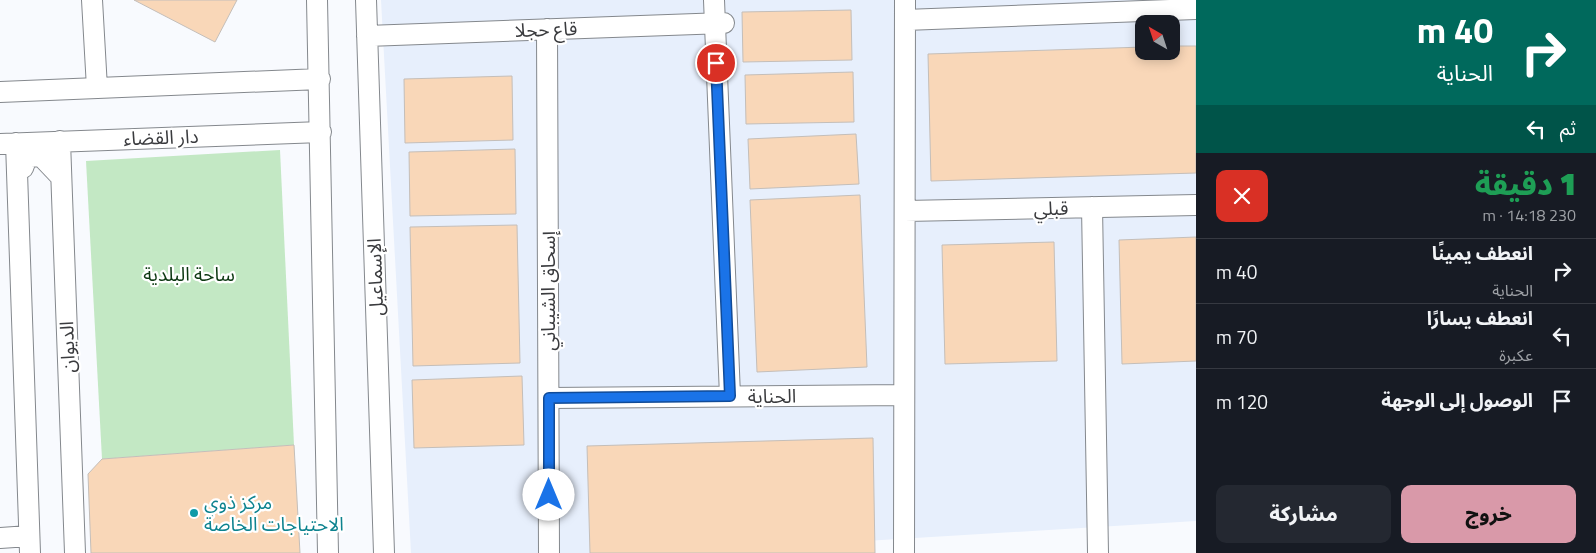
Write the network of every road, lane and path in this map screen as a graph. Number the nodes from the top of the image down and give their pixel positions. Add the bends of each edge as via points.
1 (92, 0) edge
2 (317, 0) edge
3 (366, 0) edge
4 (714, 0) edge
5 (1196, 9) edge
6 (905, 10) edge
7 (720, 23) junction
8 (547, 29) junction
9 (367, 36) junction
10 (320, 79) junction
11 (97, 88) junction
12 (0, 92) edge
13 (321, 132) junction
14 (60, 141) junction
15 (8, 144) edge
16 (61, 177) junction
17 (17, 187) junction
18 (1196, 205) edge
19 (1092, 207) junction
20 (905, 211) junction
21 (904, 395) junction
22 (730, 396) junction
23 (549, 398) junction
24 (0, 538) edge
25 (30, 545) edge
26 (75, 553) edge
27 (328, 553) edge
28 (384, 553) edge
29 (549, 553) edge
30 (904, 553) edge
31 (1098, 553) edge

1 - 11 street
2 - 10 street
3 - 9 street, الإسماعيل
4 - 7 street
5 - 6 street
6 - 20 street
7 - 8 street, قاع حجلا
7 - 22 street
8 - 9 street, قاع حجلا
8 - 23 street, إسحاق الشيباني
9 - 28 street, الإسماعيل
10 - 11 street
10 - 13 street
11 - 12 street
13 - 14 street, دار القضاء
13 - 27 street
14 - 15 street, دار القضاء
14 - 16 street, الديوان
15 - 17 street
16 - 17 street via 40,156 27,157
16 - 26 street, الديوان
17 - 25 street
18 - 19 street, قبلي
19 - 20 street, قبلي
19 - 31 street
20 - 21 street
21 - 22 street, الحناية
21 - 30 street
22 - 23 street, الحناية
23 - 29 street, إسحاق الشيباني
24 - 25 street

